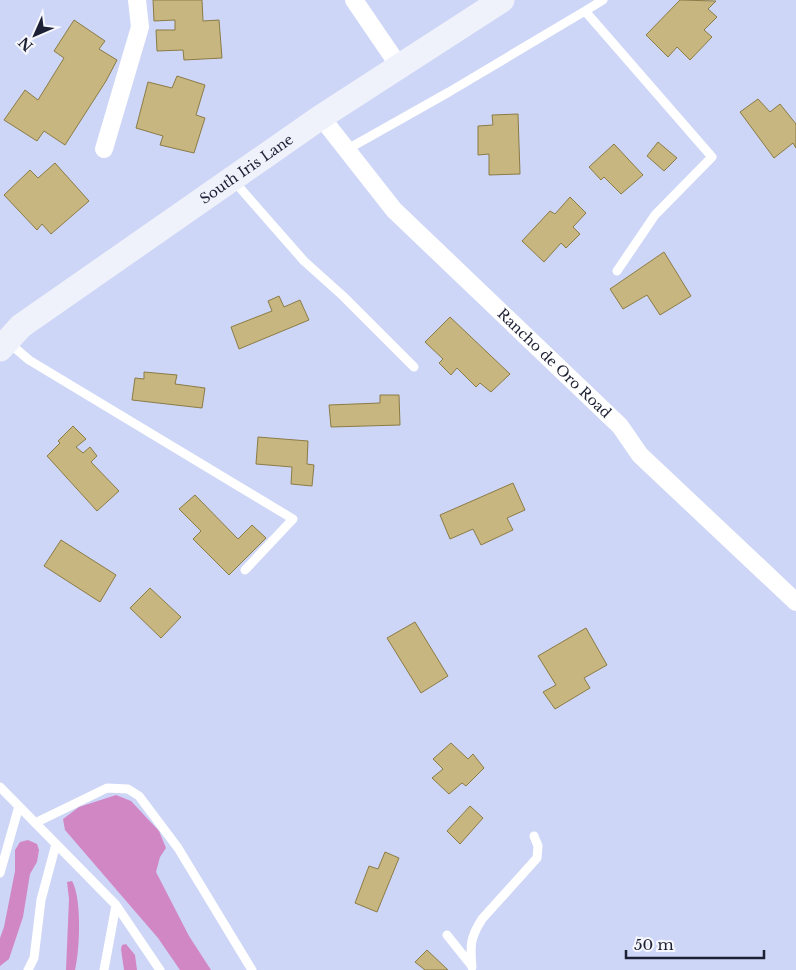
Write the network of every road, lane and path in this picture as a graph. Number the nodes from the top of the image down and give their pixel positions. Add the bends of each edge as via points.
1 (138, 0) edge
2 (354, 0) edge
3 (502, 0) edge
4 (603, 0) edge
5 (585, 11) junction
6 (399, 66) junction
7 (321, 117) junction
8 (104, 149) dead end
9 (346, 150) junction
10 (232, 180) junction
11 (617, 271) dead end
12 (4, 346) edge
13 (414, 367) dead end
14 (245, 570) dead end
15 (796, 602) edge
16 (0, 787) edge
17 (19, 806) junction
18 (35, 823) junction
19 (534, 836) dead end
20 (56, 844) junction
21 (0, 873) edge
22 (116, 905) junction
23 (447, 935) dead end
24 (473, 968) edge
25 (28, 970) edge
26 (104, 970) edge
27 (160, 970) edge
28 (252, 970) edge

1 - 8 street via 140,27
2 - 6 street
3 - 6 street, South Iris Lane
4 - 5 lane
5 - 9 lane
5 - 11 lane via 712,157 656,215
6 - 7 street, South Iris Lane
7 - 9 street, Rancho de Oro Road
7 - 10 street, South Iris Lane
9 - 15 street, Rancho de Oro Road via 394,210 620,426 640,455
10 - 12 street, South Iris Lane via 20,326
10 - 13 lane via 304,261
12 - 14 lane via 293,519
16 - 17 lane
17 - 18 lane
17 - 21 lane
18 - 20 lane
18 - 28 lane via 106,788 128,789 139,796 178,848
19 - 24 lane via 538,858 482,919 476,930 470,945
20 - 22 lane
20 - 25 lane via 41,900 34,958
22 - 26 lane
22 - 27 lane
23 - 24 lane

